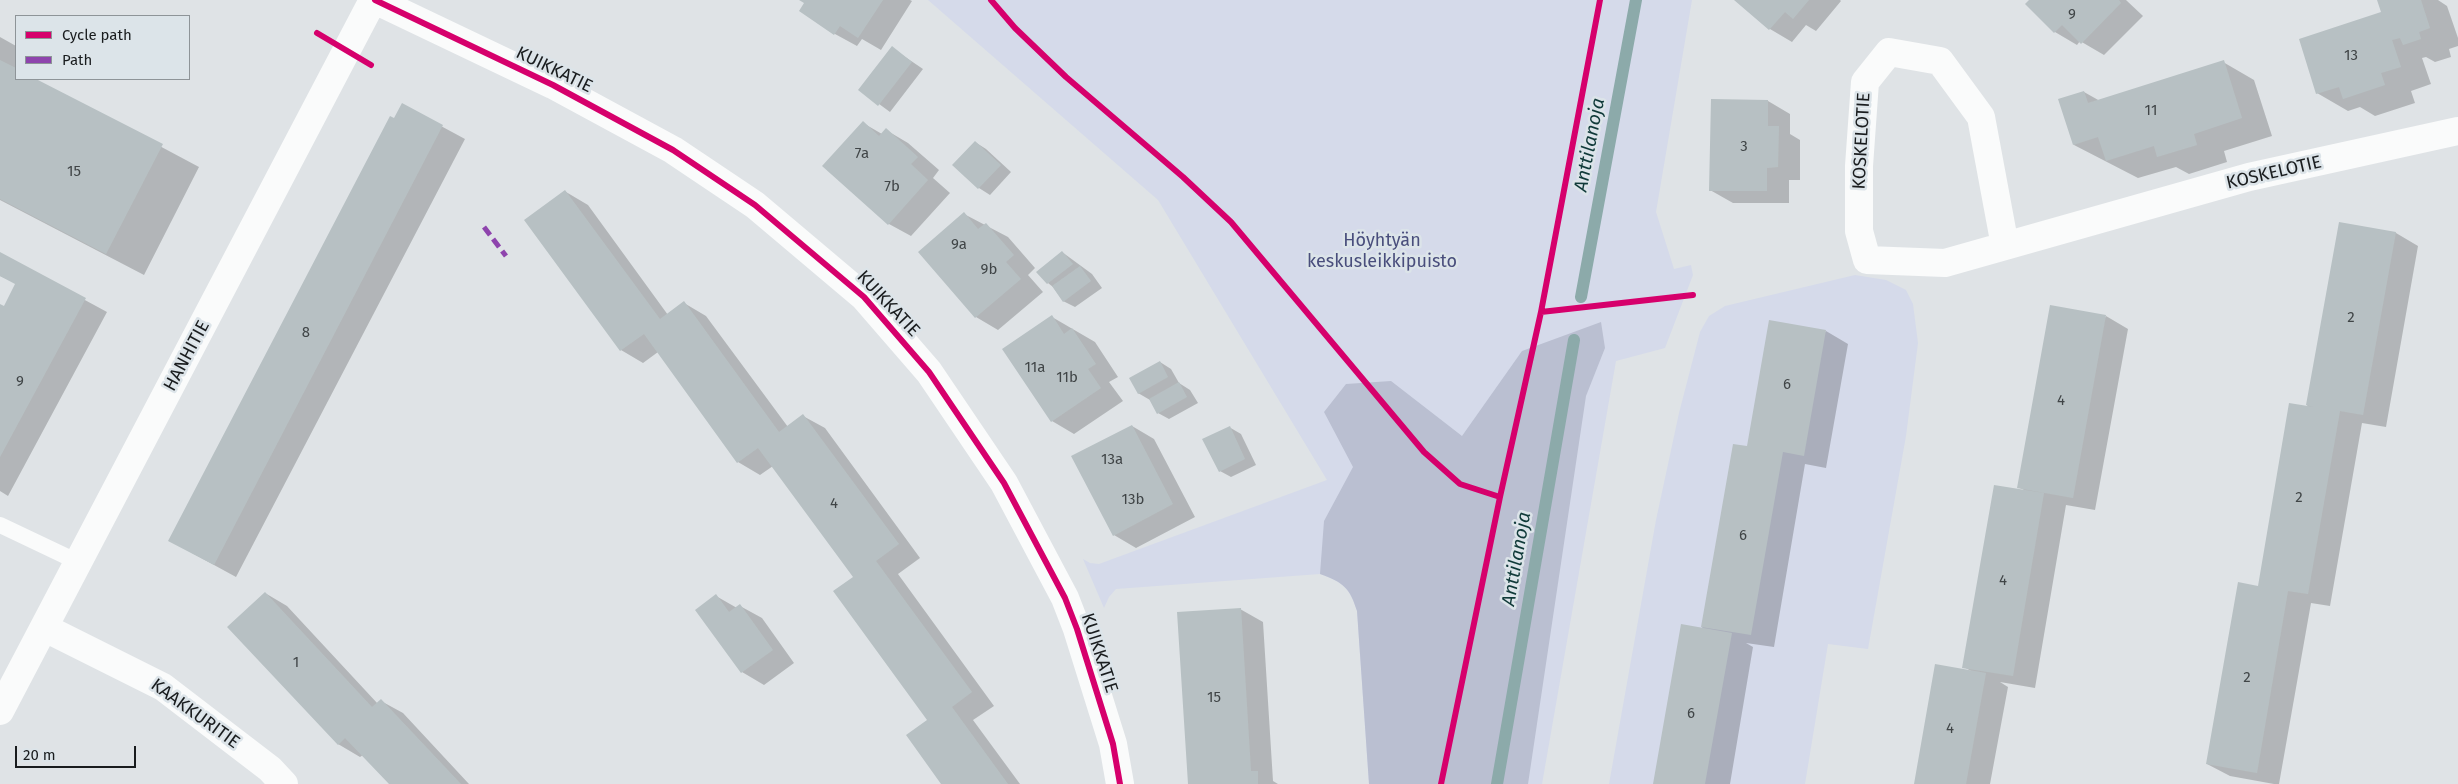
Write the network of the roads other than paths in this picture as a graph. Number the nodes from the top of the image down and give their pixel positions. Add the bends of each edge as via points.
1 (374, 0) edge
2 (2458, 131) edge
3 (2005, 246) junction
4 (0, 525) edge
5 (78, 562) junction
6 (45, 628) junction
7 (0, 711) edge
8 (284, 784) edge
9 (1120, 784) edge

1 - 5 street, HANHITIE
1 - 9 street, KUIKKATIE via 558,88 674,150 755,205 864,297 938,384 1004,483 1056,581 1080,638 1113,744
2 - 3 street, KOSKELOTIE via 2249,177
3 - 3 street, KOSKELOTIE via 1981,117 1940,62 1889,52 1864,82 1859,222 1867,260 1945,263
4 - 5 lane
5 - 6 street, HANHITIE
6 - 7 street, HANHITIE
6 - 8 street, KAAKKURITIE via 163,687 270,769

